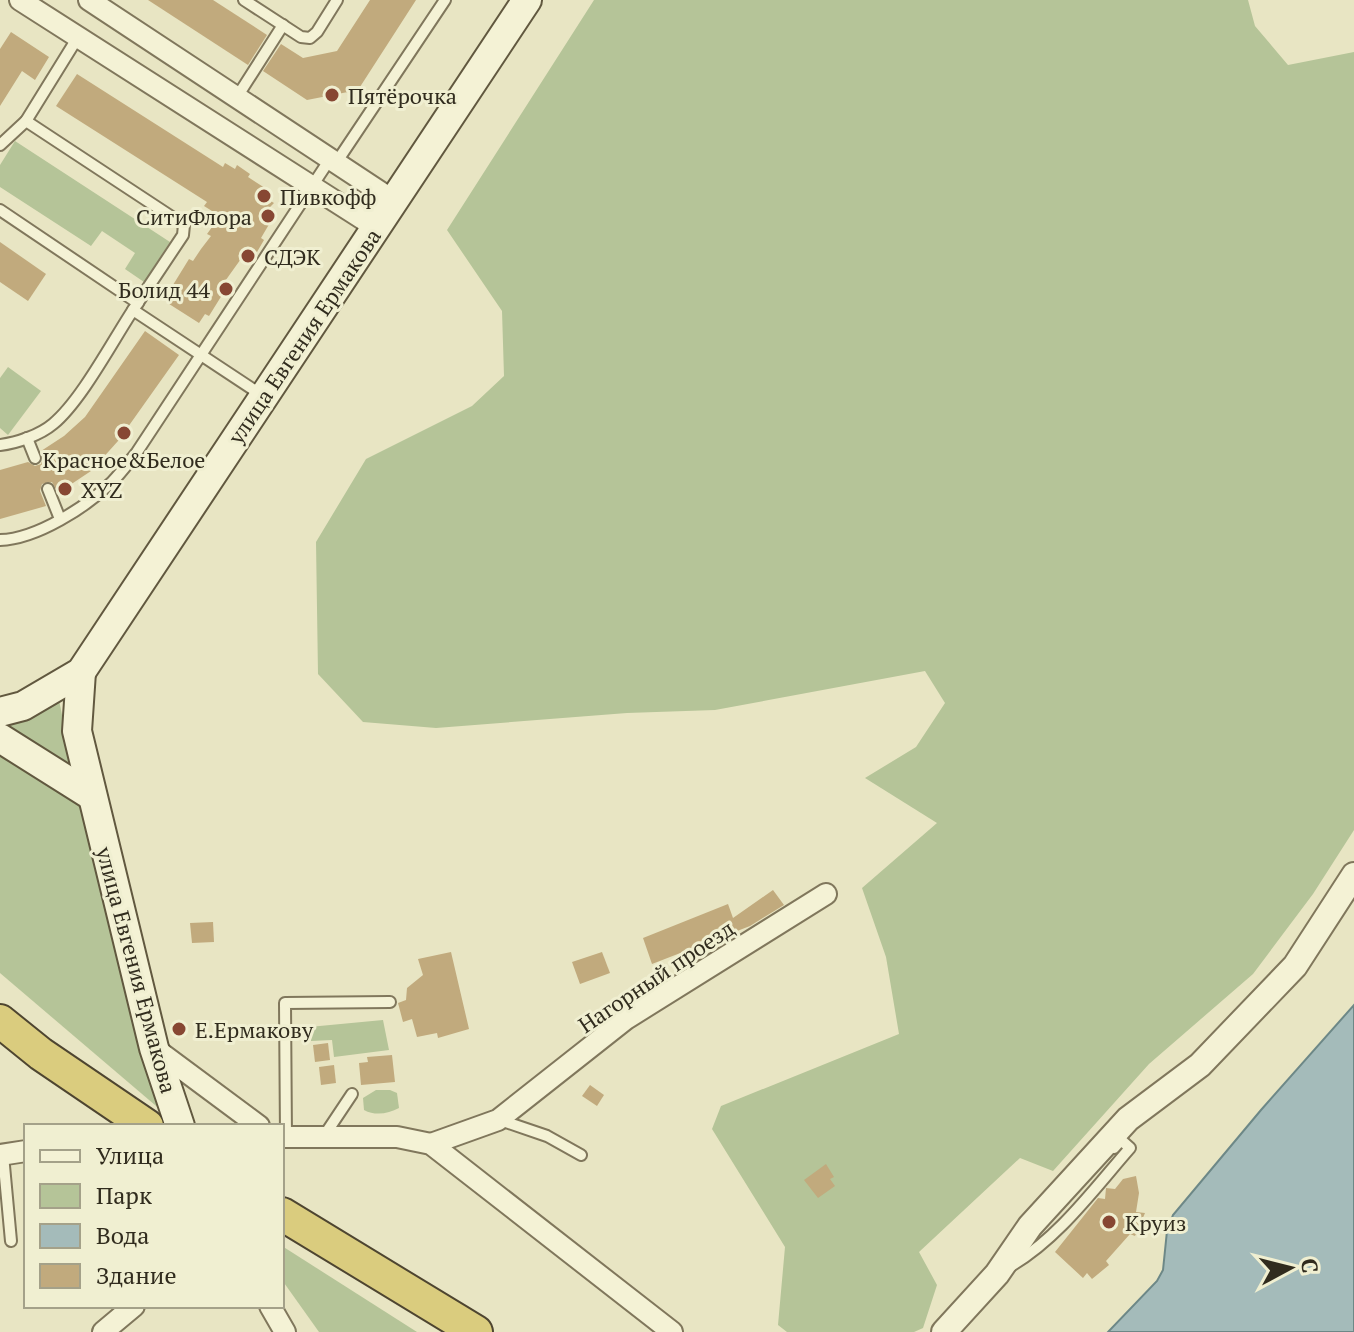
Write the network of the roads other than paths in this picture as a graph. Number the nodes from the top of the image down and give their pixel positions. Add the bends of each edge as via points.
1 (20, 0) edge
2 (89, 0) edge
3 (244, 0) edge
4 (337, 0) edge
5 (445, 0) edge
6 (527, 0) edge
7 (283, 25) junction
8 (78, 37) junction
9 (237, 97) junction
10 (26, 121) junction
11 (0, 145) edge
12 (333, 161) junction
13 (312, 187) junction
14 (394, 201) junction
15 (0, 210) edge
16 (377, 228) junction
17 (136, 307) junction
18 (201, 355) junction
19 (264, 397) junction
20 (27, 438) junction
21 (0, 445) edge
22 (35, 458) dead end
23 (48, 489) dead end
24 (60, 519) junction
25 (0, 540) edge
26 (81, 672) junction
27 (0, 712) edge
28 (0, 738) edge
29 (92, 796) junction
30 (1354, 875) edge
31 (826, 894) dead end
32 (390, 1002) dead end
33 (0, 1021) edge
34 (154, 1048) junction
35 (352, 1094) dead end
36 (498, 1120) junction
37 (143, 1124) edge
38 (179, 1124) edge
39 (256, 1124) edge
40 (324, 1136) junction
41 (284, 1137) edge
42 (431, 1144) junction
43 (24, 1151) edge
44 (2, 1155) edge
45 (581, 1155) dead end
46 (284, 1215) edge
47 (11, 1241) dead end
48 (1006, 1269) junction
49 (132, 1308) edge
50 (271, 1308) edge
51 (103, 1332) edge
52 (285, 1332) edge
53 (476, 1332) edge
54 (672, 1332) edge
55 (944, 1332) edge

1 - 8 street
2 - 9 street
3 - 7 lane
4 - 7 lane via 310,38
5 - 12 lane
6 - 14 main road, улица Евгения Ермакова
7 - 9 lane
8 - 10 lane
8 - 13 street
9 - 12 street
10 - 11 lane
10 - 17 lane via 184,225 183,235
12 - 13 lane
12 - 14 street
13 - 16 street
13 - 18 lane
14 - 16 main road, улица Евгения Ермакова
15 - 17 lane
16 - 19 main road, улица Евгения Ермакова
17 - 18 lane
17 - 20 lane via 67,411
18 - 19 lane
18 - 24 lane via 112,482
19 - 26 main road, улица Евгения Ермакова
20 - 21 lane
20 - 22 lane
23 - 24 lane
24 - 25 lane
26 - 27 main road, улица Евгения Ермакова via 23,706
26 - 29 main road, улица Евгения Ермакова via 77,731
28 - 29 main road
29 - 34 main road, улица Евгения Ермакова
30 - 48 street via 1295,966 1200,1065 1128,1119 1030,1226
31 - 36 street, Нагорный проезд via 626,1019
32 - 41 lane via 285,1003
33 - 37 highway
34 - 38 main road, улица Евгения Ермакова
34 - 39 street
35 - 40 lane
36 - 42 street, Нагорный проезд
36 - 45 lane via 547,1136
40 - 41 street
40 - 42 street via 397,1137
42 - 54 street
43 - 44 street
44 - 47 lane
46 - 53 highway
48 - 48 lane via 1029,1256 1130,1148 1121,1140
48 - 55 street
49 - 51 street
50 - 52 street

